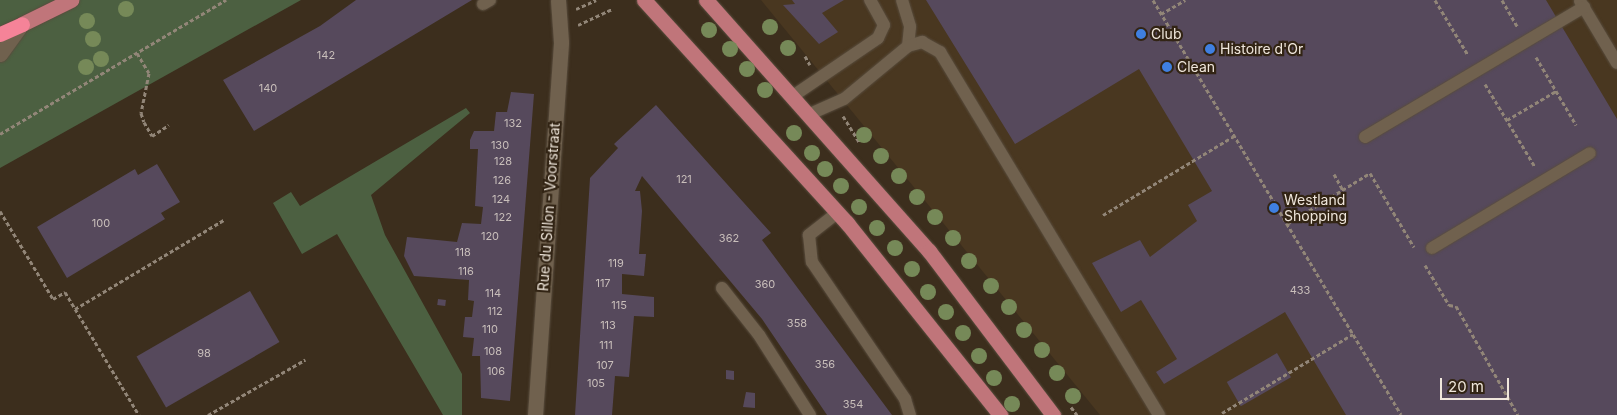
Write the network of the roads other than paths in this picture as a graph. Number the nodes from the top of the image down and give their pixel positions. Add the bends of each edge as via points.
1 (71, 0) edge
2 (558, 0) edge
3 (644, 0) edge
4 (706, 0) edge
5 (870, 0) edge
6 (902, 0) edge
7 (1582, 4) edge
8 (22, 24) junction
9 (0, 34) edge
10 (908, 46) junction
11 (0, 54) edge
12 (1617, 63) edge
13 (793, 96) junction
14 (810, 114) junction
15 (1365, 137) dead end
16 (1590, 153) dead end
17 (838, 213) junction
18 (1432, 248) dead end
19 (722, 288) dead end
20 (535, 415) edge
21 (810, 415) edge
22 (910, 415) edge
23 (1000, 415) edge
24 (1053, 415) edge
25 (1159, 415) edge

1 - 8 main road
2 - 20 street, Rue du Sillon - Voorstraat via 561,42
3 - 17 main road
4 - 13 main road
5 - 13 lane via 884,25 878,38
6 - 10 lane via 910,27
7 - 12 lane
7 - 15 lane
8 - 9 highway
8 - 11 street
10 - 14 lane via 844,99
10 - 25 lane via 922,42 940,52
13 - 14 main road
14 - 24 main road via 928,252
16 - 18 lane
17 - 22 lane via 810,235 812,262 905,399
17 - 23 main road
19 - 21 lane via 759,335

